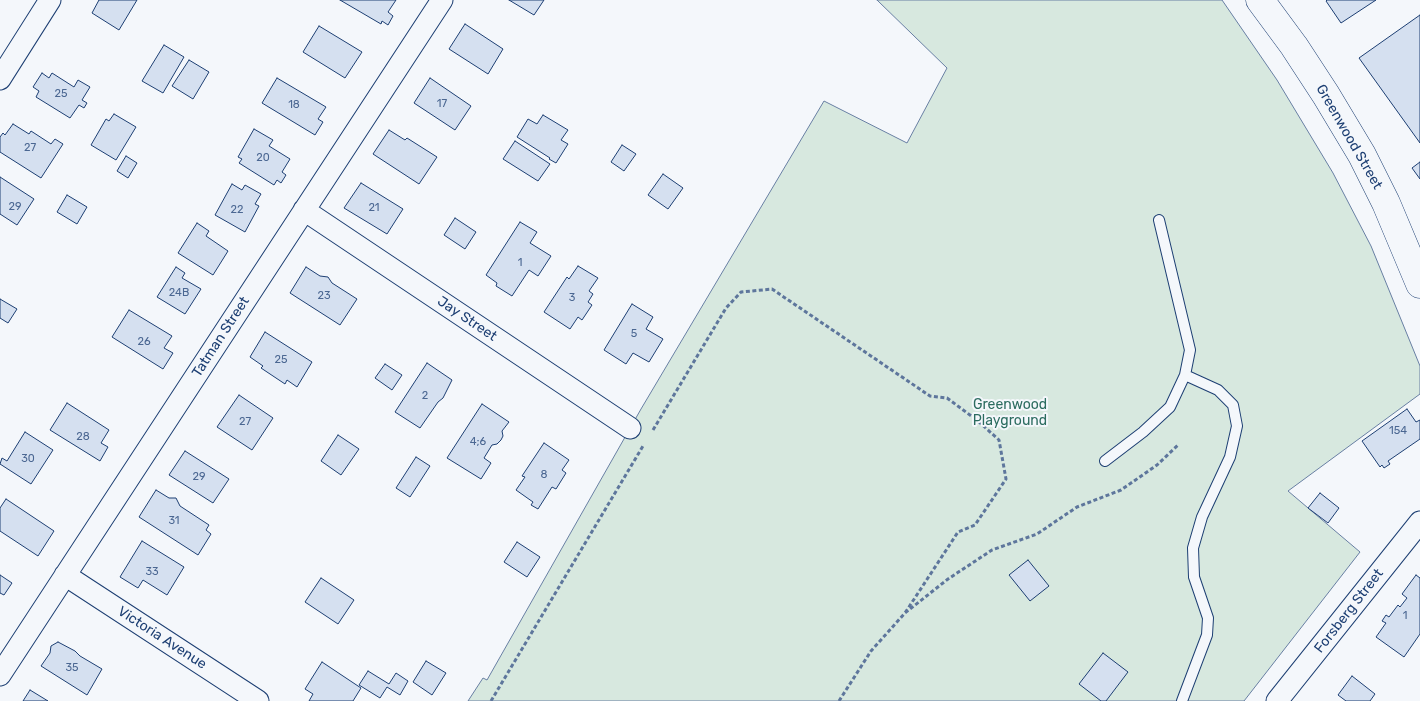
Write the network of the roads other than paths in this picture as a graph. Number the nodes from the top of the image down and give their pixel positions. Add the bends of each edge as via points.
1 (50, 0) edge
2 (442, 0) edge
3 (1260, 0) edge
4 (0, 79) edge
5 (304, 210) junction
6 (1159, 220) dead end
7 (1418, 271) edge
8 (1185, 375) junction
9 (642, 435) road end
10 (1105, 461) dead end
11 (1420, 522) edge
12 (65, 575) junction
13 (0, 674) edge
14 (258, 701) edge
15 (1182, 701) edge
16 (1277, 701) edge

1 - 4 street
2 - 5 street, Tatman Street
3 - 7 main road, Greenwood Street via 1310,70 1362,155
5 - 9 street, Jay Street
5 - 12 street, Tatman Street
6 - 8 lane via 1190,350
8 - 10 lane via 1170,407
8 - 15 lane via 1218,390 1233,405 1237,426 1230,457 1202,517 1193,548 1194,576 1208,618 1207,635
11 - 16 street, Forsberg Street
12 - 13 street, Tatman Street
12 - 14 street, Victoria Avenue

